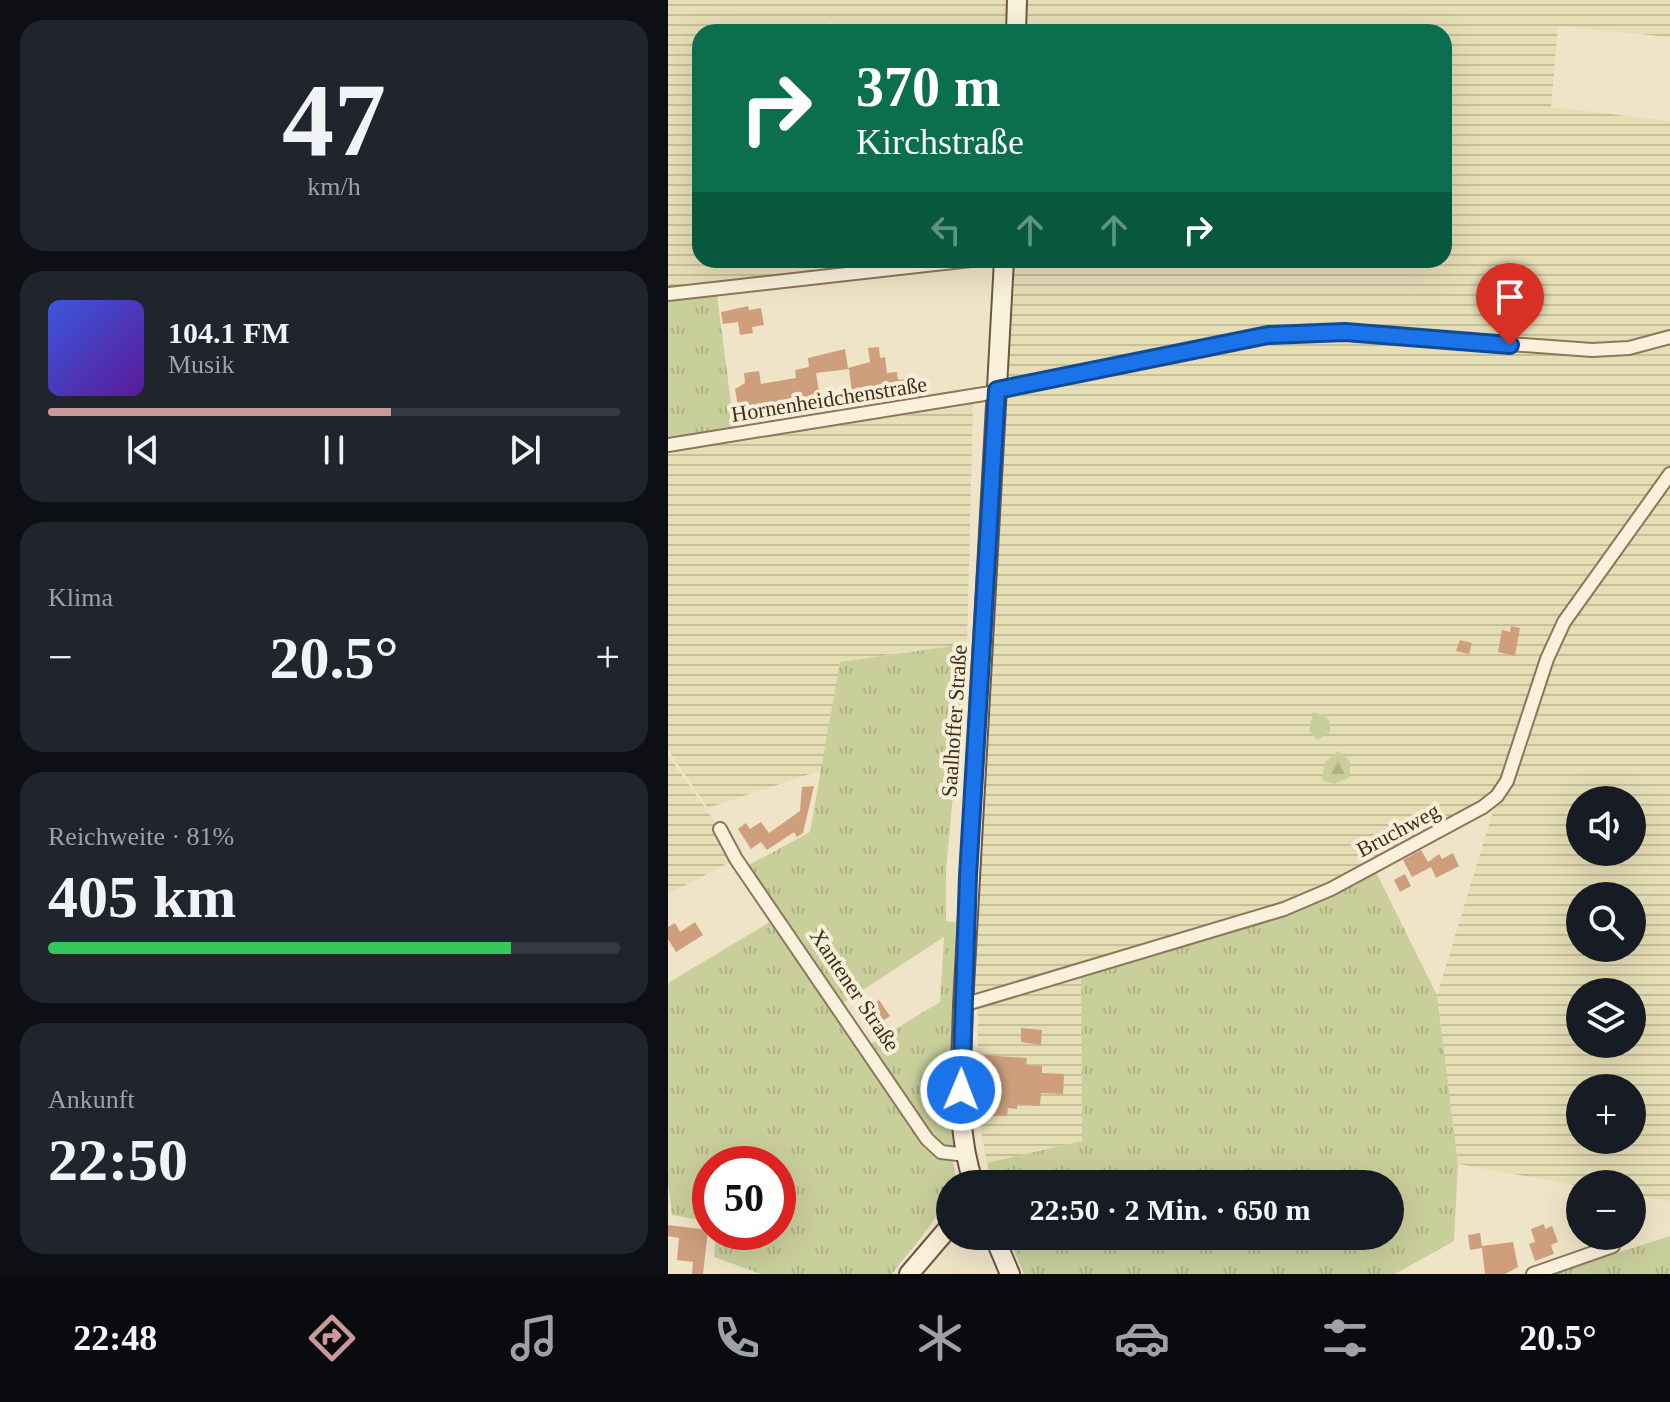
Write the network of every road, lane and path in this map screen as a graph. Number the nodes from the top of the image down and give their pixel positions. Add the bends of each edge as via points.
1 (1017, 0) edge
2 (1016, 24) edge
3 (900, 268) edge
4 (1004, 268) edge
5 (668, 294) edge
6 (1670, 337) edge
7 (997, 390) junction
8 (668, 445) edge
9 (1670, 474) edge
10 (720, 829) dead end
11 (963, 1005) junction
12 (966, 1155) junction
13 (970, 1170) edge
14 (936, 1242) edge
15 (1000, 1250) edge
16 (1602, 1250) edge
17 (909, 1274) edge
18 (1010, 1274) edge
19 (1533, 1274) edge

1 - 2 main road
3 - 5 street
4 - 7 main road, Saalhoffer Straße
6 - 7 street, Hornenheidchenstraße via 1629,348 1592,350 1345,332 1268,335
7 - 8 street, Hornenheidchenstraße
7 - 11 main road, Saalhoffer Straße
9 - 11 street, Bruchweg via 1564,622 1507,781 1483,807 1284,909
10 - 12 street, Xantener Straße via 927,1139 941,1152
11 - 12 main road, Saalhoffer Straße
12 - 13 main road, Saalhoffer Straße
14 - 17 main road
15 - 18 main road
16 - 19 street

